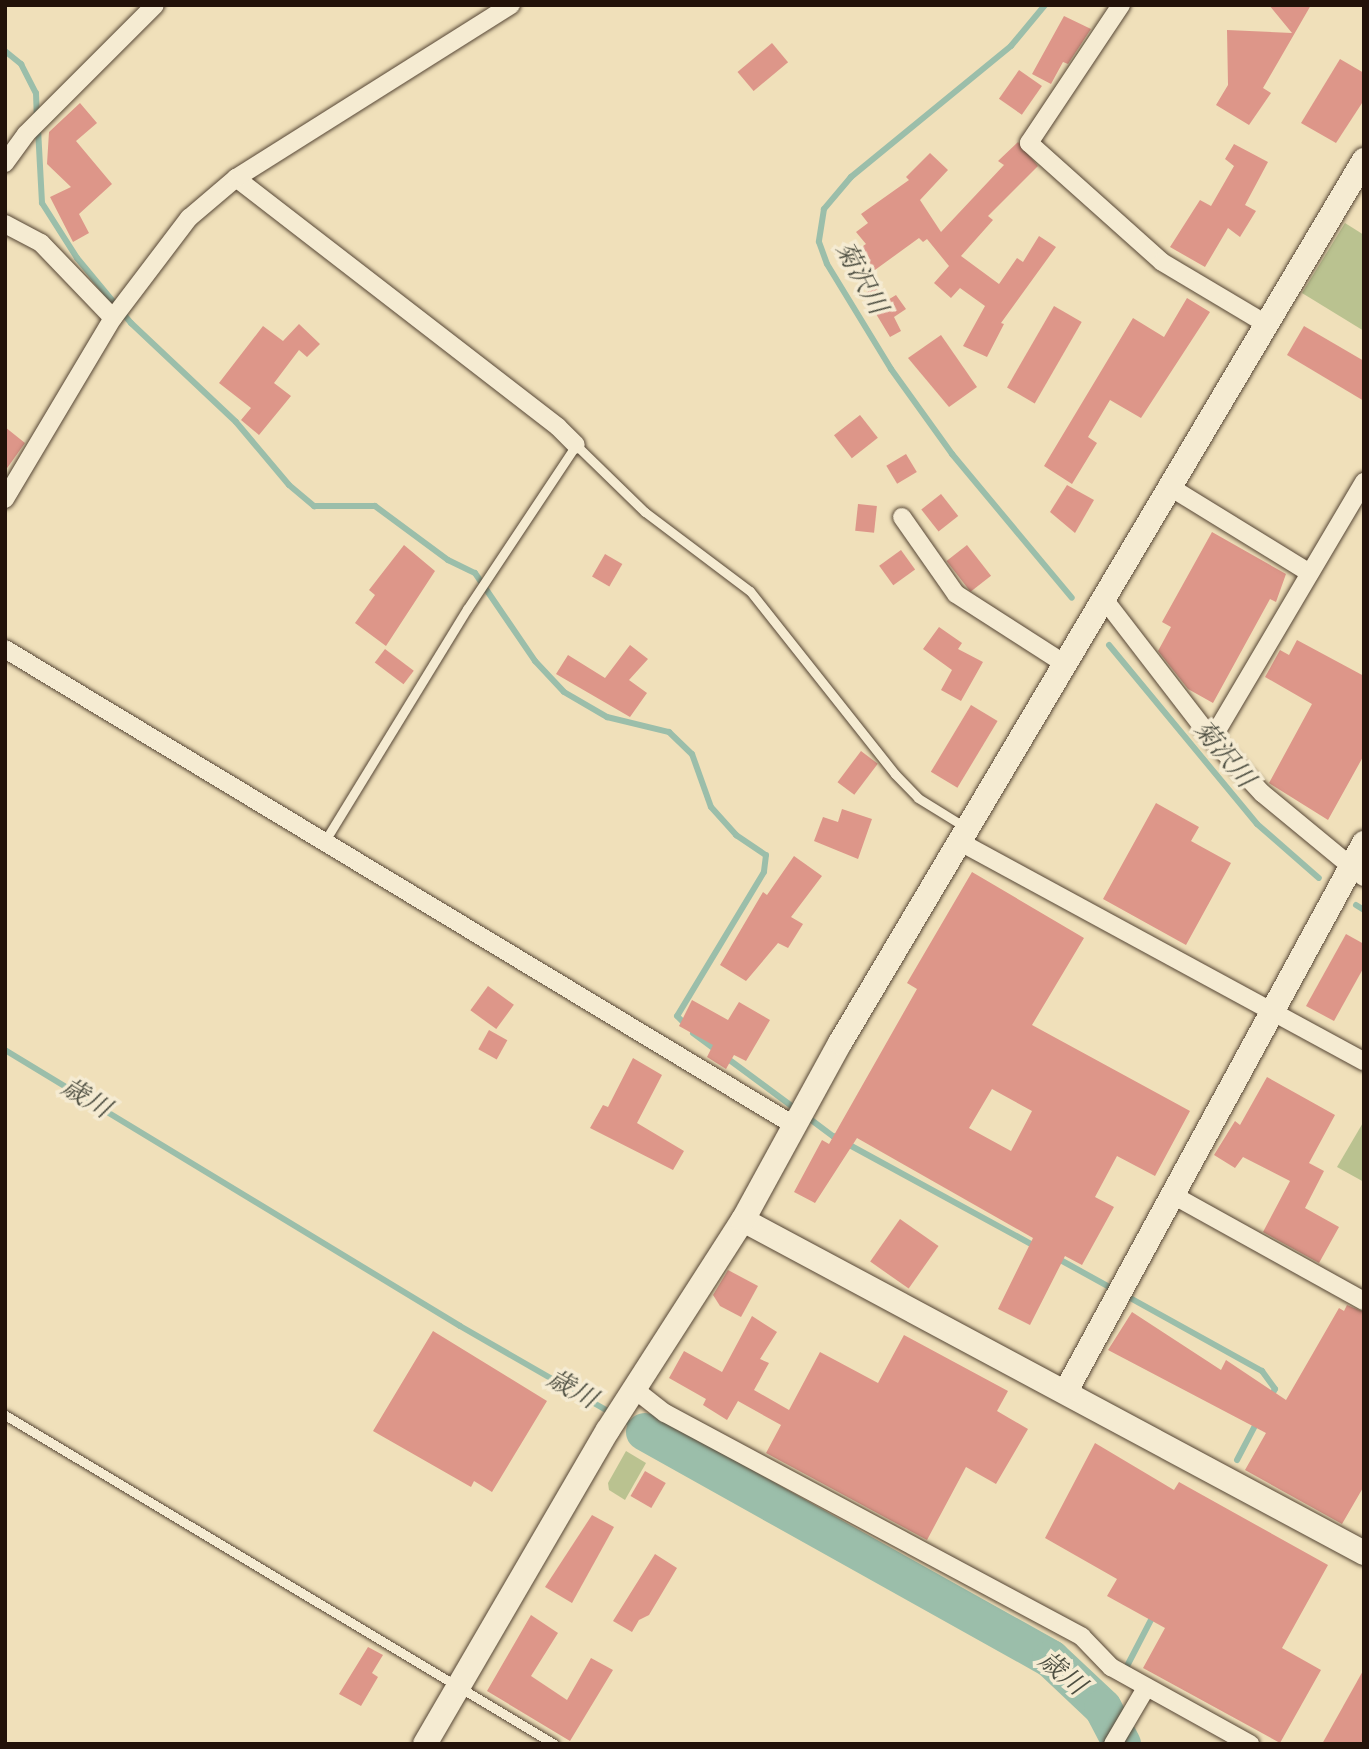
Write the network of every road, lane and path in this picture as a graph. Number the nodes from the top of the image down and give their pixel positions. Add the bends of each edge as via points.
1 (155, 5) edge
2 (511, 5) edge
3 (1121, 5) edge
4 (1364, 160) edge
5 (5, 163) edge
6 (236, 178) junction
7 (5, 224) edge
8 (113, 318) junction
9 (1266, 324) junction
10 (576, 445) junction
11 (1364, 482) edge
12 (1170, 487) junction
13 (5, 499) edge
14 (902, 517) dead end
15 (1310, 573) junction
16 (1104, 599) junction
17 (5, 649) edge
18 (1065, 664) junction
19 (1212, 739) junction
20 (963, 835) junction
21 (326, 839) junction
22 (1364, 843) edge
23 (1357, 872) edge
24 (1272, 1010) junction
25 (1364, 1061) edge
26 (795, 1126) junction
27 (1171, 1194) junction
28 (743, 1220) junction
29 (1364, 1301) edge
30 (1066, 1391) junction
31 (628, 1398) junction
32 (5, 1415) edge
33 (1364, 1553) edge
34 (459, 1687) junction
35 (1146, 1688) junction
36 (425, 1744) edge
37 (555, 1744) edge
38 (1112, 1744) edge
39 (1250, 1744) edge

1 - 5 street via 26,134
2 - 6 street
3 - 9 street via 1029,143 1161,262
4 - 9 street
6 - 8 street via 189,218
6 - 10 street
7 - 8 street via 41,243
8 - 13 street
9 - 12 street
10 - 20 lane via 645,512 750,591 895,774
10 - 21 lane via 467,609
11 - 15 street
12 - 15 street
12 - 16 street
14 - 18 street via 956,594
15 - 19 street
16 - 18 street
16 - 19 street
17 - 21 street
18 - 20 street
19 - 23 street via 1262,793
20 - 24 street
20 - 26 street
21 - 26 street
22 - 23 street
23 - 24 street
24 - 25 street
24 - 27 street
26 - 28 street
27 - 29 street
27 - 30 street
28 - 30 street
28 - 31 street
30 - 33 street
31 - 34 street
31 - 35 street via 665,1413 1082,1637 1111,1667
32 - 34 lane
34 - 36 street
34 - 37 lane
35 - 38 street
35 - 39 street

